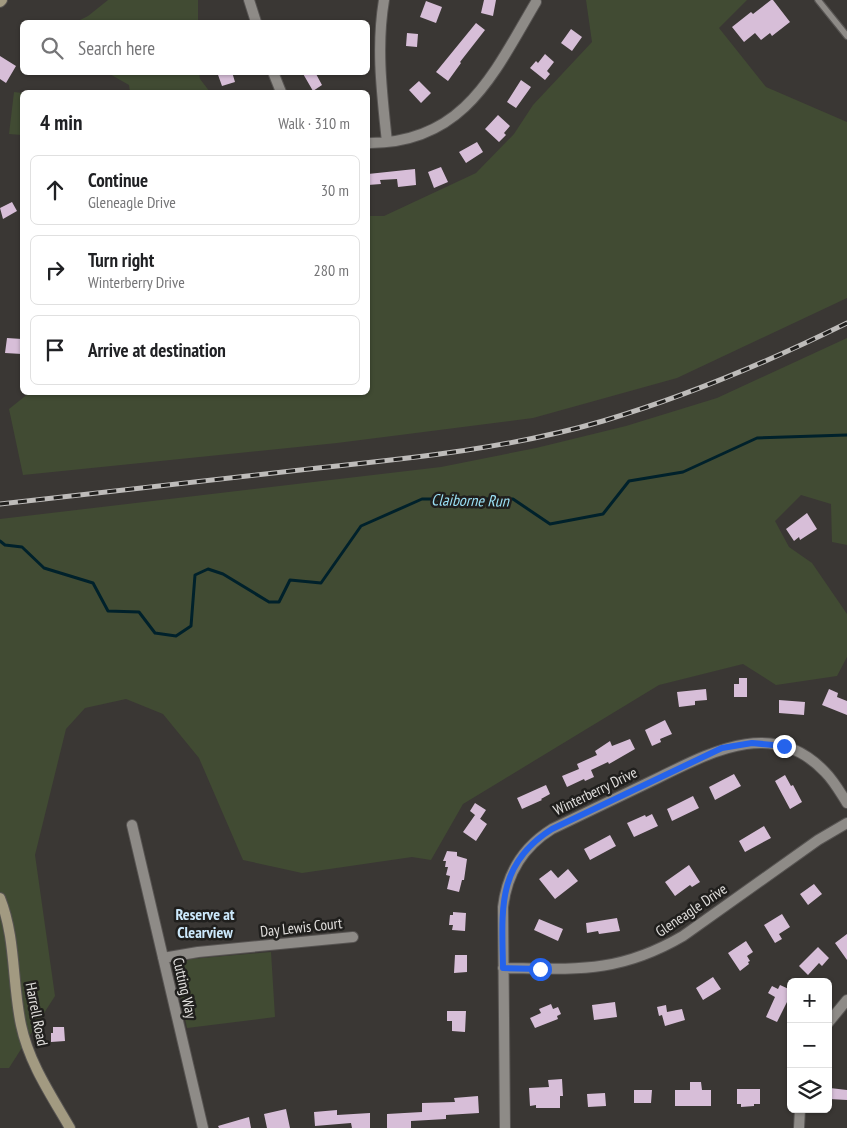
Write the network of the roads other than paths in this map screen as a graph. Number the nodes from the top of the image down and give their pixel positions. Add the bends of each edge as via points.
1 (248, 0) edge
2 (384, 0) edge
3 (818, 0) edge
4 (536, 2) dead end
5 (255, 20) edge
6 (847, 36) edge
7 (274, 75) edge
8 (280, 90) edge
9 (387, 142) junction
10 (370, 143) edge
11 (847, 803) edge
12 (847, 823) edge
13 (132, 825) dead end
14 (0, 898) edge
15 (353, 937) dead end
16 (163, 958) junction
17 (503, 968) junction
18 (847, 1000) edge
19 (832, 1018) edge
20 (800, 1113) edge
21 (70, 1128) edge
22 (203, 1128) edge
23 (505, 1128) edge
24 (798, 1128) edge

1 - 5 street
2 - 9 street via 379,55
3 - 6 lane
4 - 9 street via 492,77 464,109 424,133
7 - 8 street
9 - 10 street
11 - 17 street, Winterberry Drive via 826,773 809,757 799,751 768,744 722,748 669,772 552,829 523,854 504,895
12 - 17 street, Gleneagle Drive via 664,947 616,964 577,970
13 - 16 street, Cutting Way
14 - 21 street, Harrell Road via 12,944 24,1038 40,1076
15 - 16 street, Day Lewis Court
16 - 22 street, Cutting Way
17 - 23 street, Winterberry Drive
18 - 19 street
20 - 24 street

